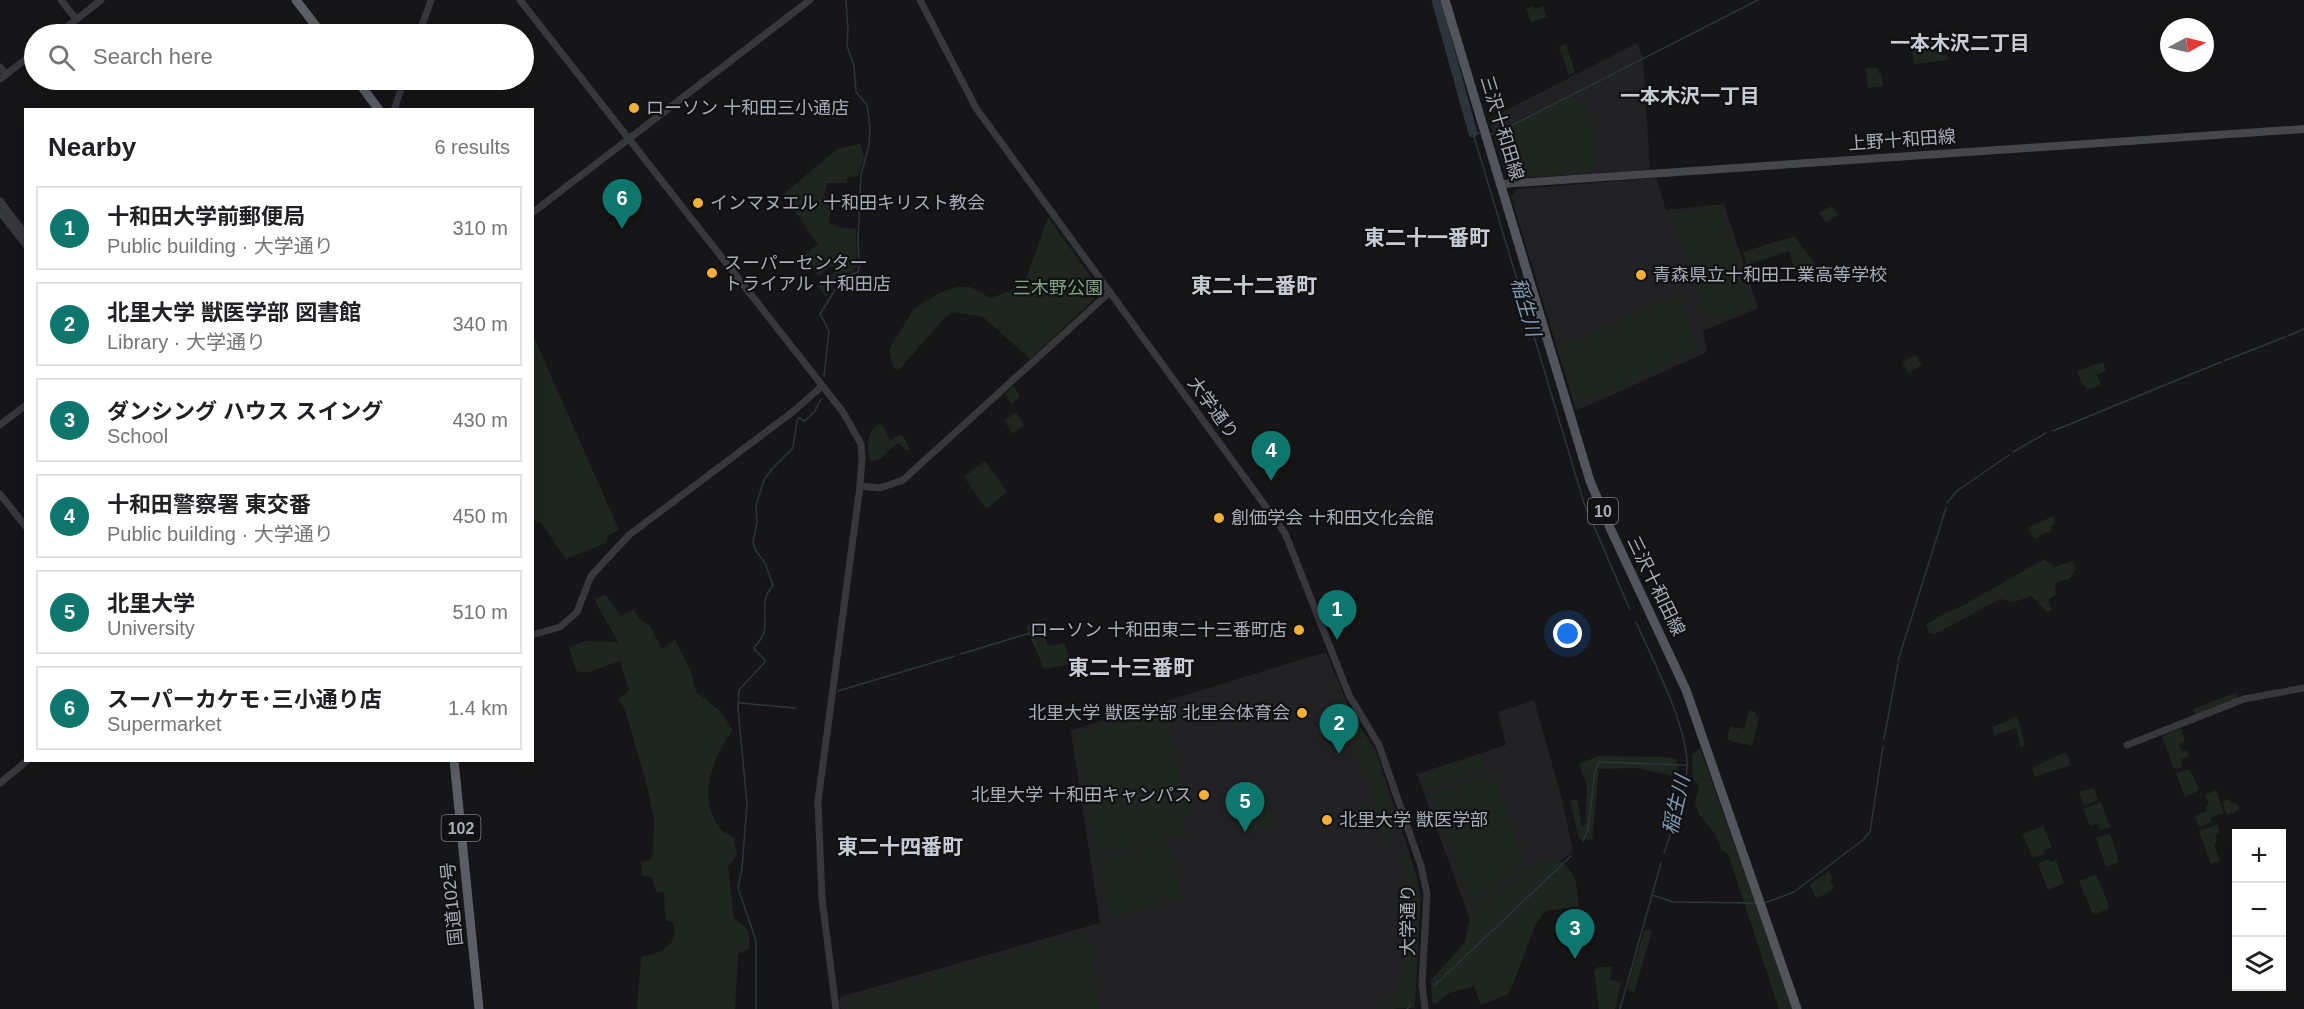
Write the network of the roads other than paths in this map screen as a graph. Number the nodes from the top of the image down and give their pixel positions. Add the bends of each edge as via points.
1 (61, 0) edge
2 (101, 0) edge
3 (296, 0) edge
4 (431, 0) edge
5 (520, 0) edge
6 (810, 0) edge
7 (920, 0) edge
8 (1445, 0) edge
9 (76, 19) junction
10 (70, 24) edge
11 (314, 24) edge
12 (423, 24) edge
13 (24, 61) edge
14 (0, 67) edge
15 (3, 77) edge
16 (365, 90) edge
17 (401, 90) edge
18 (378, 108) edge
19 (395, 108) edge
20 (2304, 129) edge
21 (629, 139) junction
22 (1502, 184) junction
23 (0, 201) edge
24 (534, 211) edge
25 (0, 212) edge
26 (24, 232) edge
27 (24, 242) edge
28 (1110, 292) junction
29 (822, 386) junction
30 (24, 406) edge
31 (0, 424) edge
32 (860, 486) junction
33 (0, 494) edge
34 (24, 524) edge
35 (534, 634) edge
36 (2304, 688) edge
37 (2127, 745) dead end
38 (26, 762) edge
39 (454, 762) edge
40 (0, 783) edge
41 (479, 1009) edge
42 (836, 1009) edge
43 (1425, 1009) edge
44 (1797, 1009) edge

1 - 9 street
2 - 9 street
3 - 11 highway
4 - 12 street
5 - 21 street
6 - 21 street
7 - 28 street, 大学通り via 976,108
8 - 22 main road, 三沢十和田線 / 10
9 - 10 street
13 - 15 street
14 - 15 street
16 - 18 highway
17 - 19 street
20 - 22 main road, 上野十和田線
21 - 24 street
21 - 29 street
22 - 44 main road, 三沢十和田線 / 10 via 1590,481 1686,690
23 - 26 street
25 - 27 street
28 - 32 street via 903,480 880,488
28 - 43 street, 大学通り via 1276,520 1294,551 1349,695 1379,745 1420,866 1426,894 1422,984
29 - 32 street via 861,444
29 - 35 street via 629,535 597,568 577,612 560,627
30 - 31 street
32 - 42 street via 818,801 822,899
33 - 34 street
36 - 37 street via 2244,699
38 - 40 street
39 - 41 highway, 国道102号 / 102

